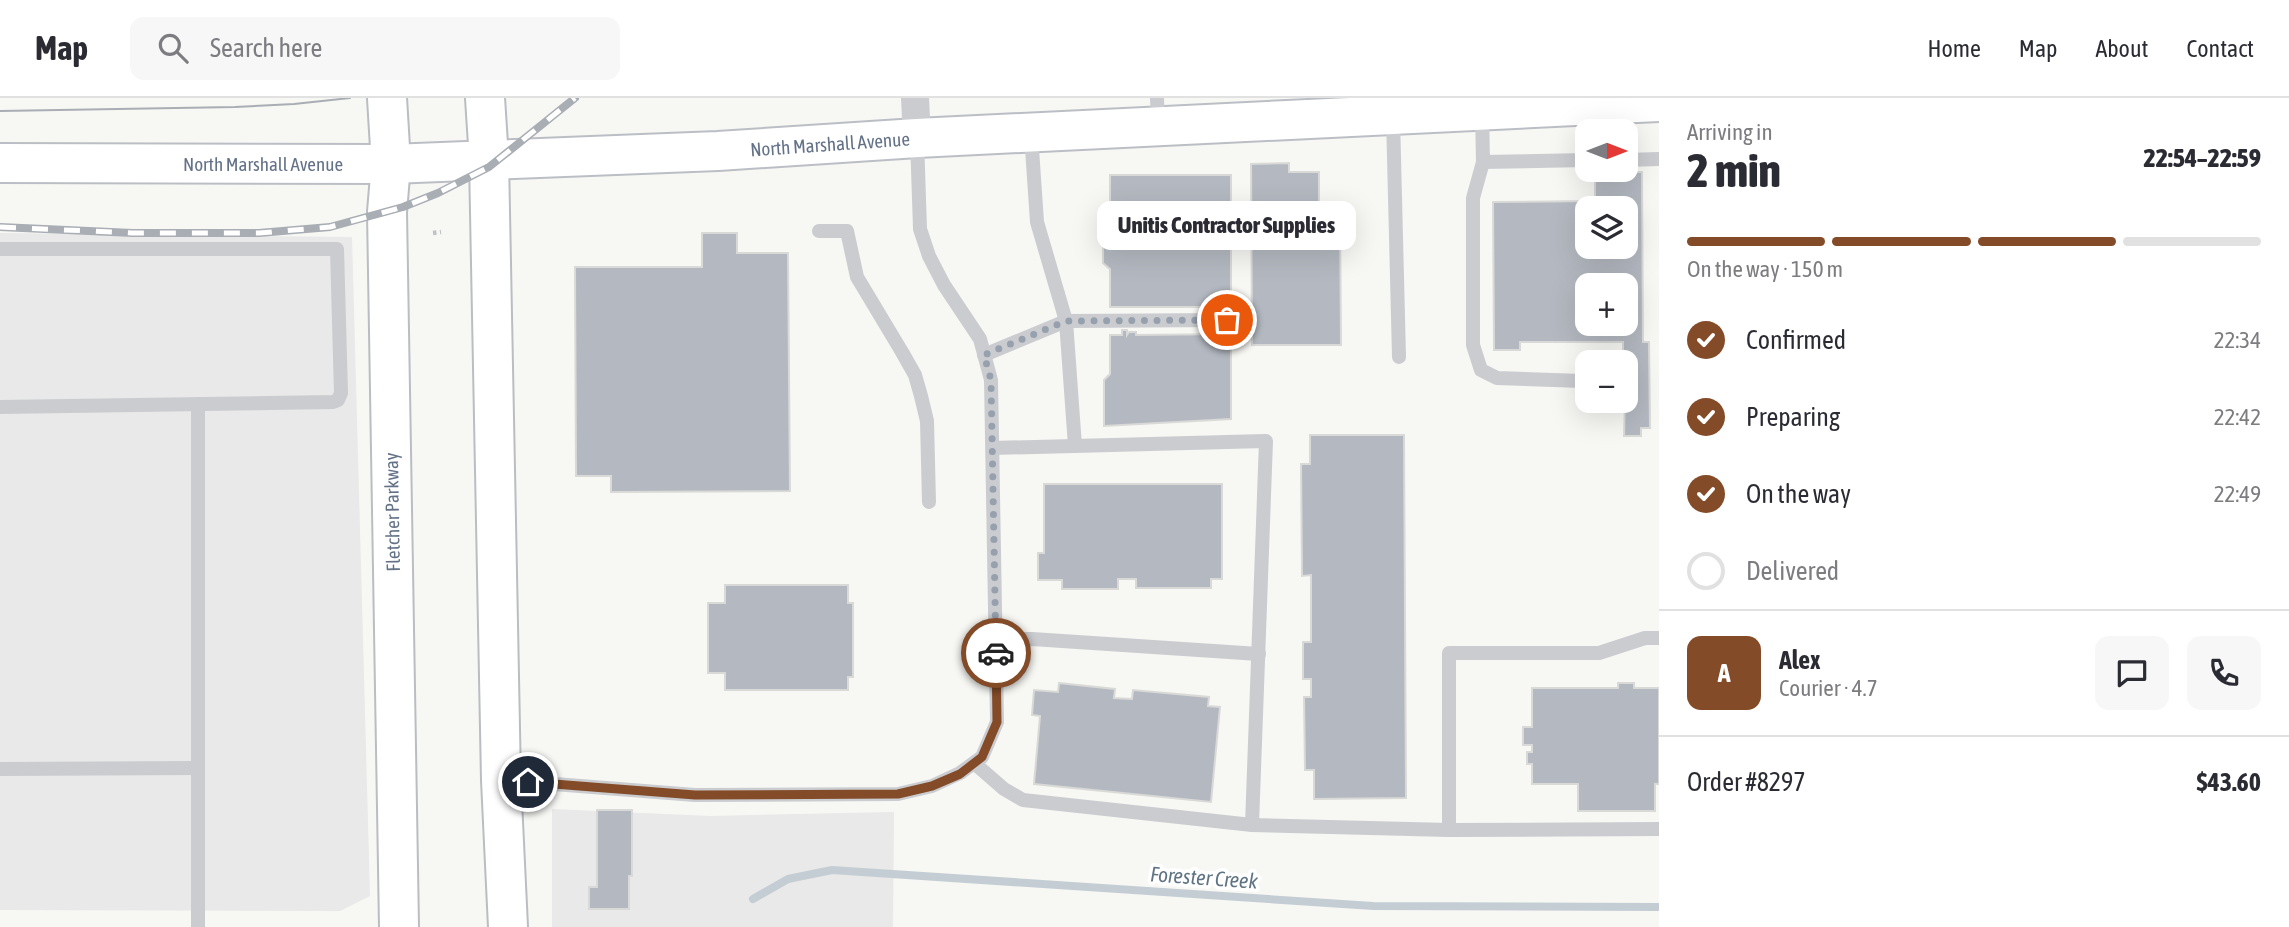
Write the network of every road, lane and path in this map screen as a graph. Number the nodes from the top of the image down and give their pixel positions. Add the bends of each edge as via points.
1 (387, 98) edge
2 (485, 98) edge
3 (915, 98) edge
4 (1639, 101) edge
5 (1482, 111) junction
6 (1157, 112) edge
7 (1393, 115) junction
8 (1031, 133) junction
9 (917, 138) junction
10 (1659, 159) edge
11 (489, 160) junction
12 (1575, 160) edge
13 (1638, 160) edge
14 (1483, 162) junction
15 (0, 163) edge
16 (391, 164) junction
17 (819, 231) dead end
18 (441, 232) dead end
19 (433, 233) dead end
20 (0, 248) edge
21 (1227, 320) dead end
22 (1066, 321) junction
23 (984, 355) junction
24 (1399, 357) dead end
25 (1575, 381) edge
26 (198, 404) junction
27 (0, 407) edge
28 (1075, 446) junction
29 (993, 448) junction
30 (929, 502) dead end
31 (1659, 638) edge
32 (996, 639) junction
33 (1259, 654) junction
34 (974, 763) junction
35 (198, 768) junction
36 (0, 769) edge
37 (501, 780) junction
38 (1252, 825) junction
39 (1659, 829) edge
40 (1449, 830) junction
41 (198, 927) edge
42 (399, 927) edge
43 (508, 927) edge

1 - 16 main road, Fletcher Parkway
2 - 11 main road
3 - 9 street
4 - 5 main road, North Marshall Avenue
5 - 7 main road, North Marshall Avenue
5 - 14 lane
6 - 7 main road, North Marshall Avenue
6 - 8 main road, North Marshall Avenue
7 - 24 lane
8 - 9 main road, North Marshall Avenue
8 - 22 lane via 1037,222
9 - 11 main road, North Marshall Avenue
9 - 23 lane via 920,229 929,256 980,339
10 - 13 lane
11 - 16 main road, North Marshall Avenue
11 - 37 main road
12 - 14 lane
14 - 25 lane via 1473,198 1473,345 1481,370 1497,378
15 - 16 main road, North Marshall Avenue
16 - 42 main road, Fletcher Parkway via 387,212
17 - 30 lane via 847,231 857,277 915,374 927,421
18 - 19 path
20 - 26 lane via 337,249 338,400
21 - 22 lane
22 - 23 lane
22 - 28 lane
23 - 29 lane via 991,380
26 - 27 lane
26 - 35 lane
28 - 29 lane
28 - 33 lane via 1266,442
29 - 32 lane
31 - 40 lane via 1599,653 1449,653
32 - 33 lane
32 - 34 lane via 997,722 982,757
33 - 38 lane
34 - 37 lane via 932,786 898,794 695,795
34 - 38 lane via 1023,800
35 - 36 lane
35 - 41 lane
37 - 43 main road
38 - 40 lane
39 - 40 lane

